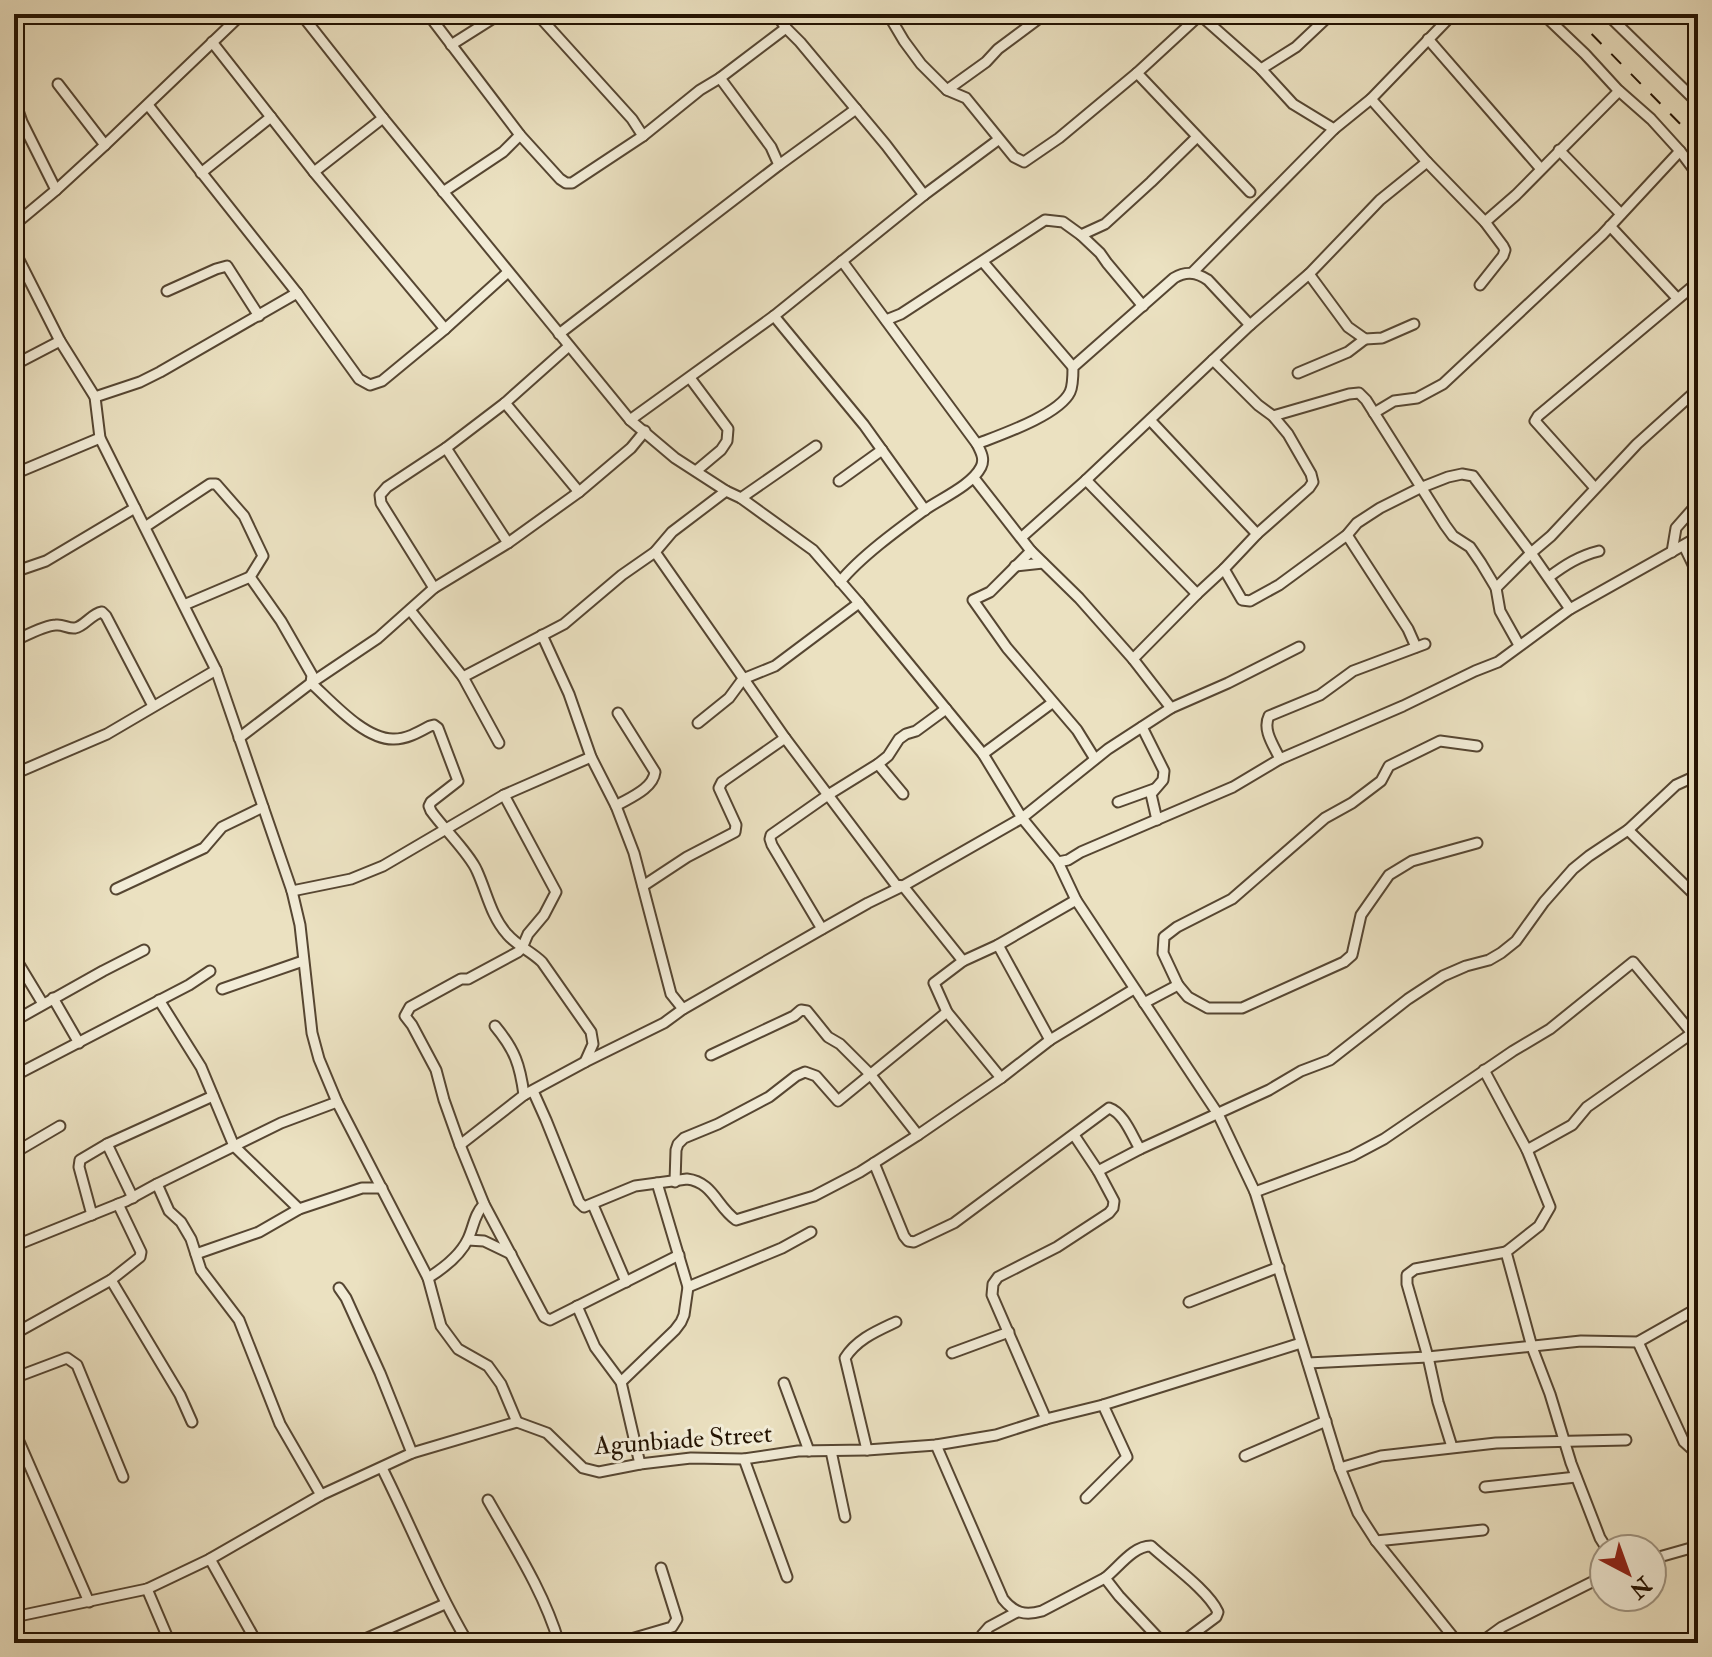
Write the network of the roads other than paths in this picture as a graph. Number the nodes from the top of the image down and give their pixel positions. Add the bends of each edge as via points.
1 (242, 14) edge
2 (301, 14) edge
3 (428, 14) edge
4 (500, 14) edge
5 (537, 14) edge
6 (776, 14) edge
7 (1045, 14) edge
8 (1201, 14) edge
9 (1331, 14) edge
10 (1453, 14) edge
11 (1543, 14) edge
12 (1607, 14) edge
13 (1687, 14) edge
14 (894, 16) edge
15 (1698, 26) edge
16 (786, 28) junction
17 (1428, 39) junction
18 (212, 42) junction
19 (451, 45) junction
20 (1261, 69) junction
21 (1137, 73) junction
22 (720, 78) junction
23 (58, 84) dead end
24 (947, 90) junction
25 (1619, 91) junction
26 (14, 99) edge
27 (1371, 99) junction
28 (1698, 103) edge
29 (148, 105) junction
30 (856, 109) junction
31 (271, 117) junction
32 (383, 118) junction
33 (1334, 129) junction
34 (520, 135) junction
35 (643, 136) junction
36 (1197, 137) junction
37 (998, 140) junction
38 (105, 145) junction
39 (1559, 150) junction
40 (1680, 151) junction
41 (1427, 162) junction
42 (779, 165) junction
43 (1541, 169) junction
44 (314, 172) junction
45 (201, 173) junction
46 (1698, 175) edge
47 (56, 190) junction
48 (443, 192) junction
49 (1250, 192) dead end
50 (924, 195) junction
51 (1621, 214) junction
52 (1485, 222) junction
53 (14, 225) edge
54 (1610, 226) junction
55 (1081, 235) junction
56 (14, 250) edge
57 (842, 261) junction
58 (983, 262) junction
59 (508, 272) junction
60 (1192, 273) junction
61 (1309, 274) junction
62 (1698, 282) edge
63 (1480, 285) dead end
64 (167, 291) dead end
65 (297, 293) junction
66 (1677, 298) junction
67 (1143, 306) junction
68 (259, 316) junction
69 (774, 316) junction
70 (886, 320) junction
71 (1414, 324) dead end
72 (1250, 325) junction
73 (445, 329) junction
74 (559, 334) junction
75 (1365, 339) junction
76 (60, 341) junction
77 (569, 346) junction
78 (1213, 360) junction
79 (14, 365) edge
80 (1073, 367) junction
81 (1298, 373) dead end
82 (690, 378) junction
83 (1698, 389) edge
84 (95, 397) junction
85 (505, 403) junction
86 (1374, 413) junction
87 (1273, 416) junction
88 (630, 420) junction
89 (1150, 420) junction
90 (645, 431) junction
91 (100, 438) junction
92 (977, 444) junction
93 (816, 446) dead end
94 (446, 448) junction
95 (882, 450) junction
96 (696, 471) junction
97 (14, 474) edge
98 (974, 478) junction
99 (1086, 480) junction
100 (839, 481) dead end
101 (1420, 488) junction
102 (1595, 488) junction
103 (726, 491) junction
104 (579, 492) junction
105 (741, 498) junction
106 (1698, 503) edge
107 (135, 508) junction
108 (925, 510) junction
109 (145, 527) junction
110 (1257, 534) junction
111 (1347, 535) junction
112 (1022, 537) junction
113 (1698, 537) edge
114 (508, 543) junction
115 (1684, 546) junction
116 (1031, 551) junction
117 (1599, 551) dead end
118 (655, 552) junction
119 (1672, 552) junction
120 (1531, 553) junction
121 (1043, 563) junction
122 (1015, 566) junction
123 (1224, 569) junction
124 (14, 572) edge
125 (1698, 575) edge
126 (250, 577) junction
127 (1549, 577) junction
128 (840, 582) junction
129 (434, 588) junction
130 (1496, 588) junction
131 (1197, 594) junction
132 (859, 603) junction
133 (184, 605) junction
134 (1570, 609) junction
135 (410, 610) junction
136 (542, 635) junction
137 (14, 641) edge
138 (1519, 645) junction
139 (1299, 647) dead end
140 (1133, 659) junction
141 (216, 670) junction
142 (463, 677) junction
143 (743, 679) junction
144 (311, 683) junction
145 (1052, 703) junction
146 (153, 706) junction
147 (1171, 708) junction
148 (946, 709) junction
149 (618, 713) dead end
150 (698, 723) dead end
151 (1142, 727) junction
152 (239, 738) junction
153 (785, 738) junction
154 (499, 743) dead end
155 (1477, 746) dead end
156 (983, 754) junction
157 (591, 757) junction
158 (1095, 759) junction
159 (1280, 759) junction
160 (878, 764) junction
161 (14, 774) edge
162 (1696, 778) edge
163 (1154, 789) junction
164 (903, 794) dead end
165 (504, 795) junction
166 (828, 795) junction
167 (1118, 802) dead end
168 (616, 806) junction
169 (263, 807) junction
170 (1022, 818) junction
171 (1157, 820) junction
172 (445, 830) junction
173 (1628, 830) junction
174 (1477, 843) dead end
175 (1058, 862) junction
176 (643, 886) junction
177 (903, 886) junction
178 (116, 889) dead end
179 (292, 891) junction
180 (1698, 898) edge
181 (1076, 900) junction
182 (822, 929) junction
183 (998, 945) junction
184 (522, 948) junction
185 (144, 950) dead end
186 (14, 956) edge
187 (303, 961) junction
188 (963, 961) junction
189 (210, 971) dead end
190 (1178, 985) junction
191 (222, 989) dead end
192 (1134, 989) junction
193 (159, 1000) junction
194 (48, 1001) junction
195 (1144, 1003) junction
196 (683, 1009) junction
197 (947, 1012) junction
198 (14, 1021) edge
199 (495, 1026) dead end
200 (1695, 1031) edge
201 (1050, 1040) junction
202 (79, 1043) junction
203 (711, 1055) dead end
204 (585, 1062) junction
205 (1484, 1070) junction
206 (870, 1074) junction
207 (14, 1076) edge
208 (1001, 1078) junction
209 (528, 1093) junction
210 (213, 1096) junction
211 (337, 1102) junction
212 (1218, 1114) junction
213 (60, 1126) dead end
214 (918, 1135) junction
215 (1074, 1135) junction
216 (107, 1144) junction
217 (460, 1145) junction
218 (234, 1146) junction
219 (1140, 1149) junction
220 (1527, 1150) junction
221 (14, 1153) edge
222 (874, 1163) junction
223 (1098, 1171) junction
224 (675, 1182) junction
225 (657, 1183) junction
226 (157, 1184) junction
227 (382, 1188) junction
228 (1255, 1192) junction
229 (133, 1198) junction
230 (118, 1204) junction
231 (484, 1204) junction
232 (593, 1205) junction
233 (299, 1209) junction
234 (92, 1215) junction
235 (811, 1232) dead end
236 (468, 1240) junction
237 (14, 1246) edge
238 (1506, 1252) junction
239 (196, 1254) junction
240 (511, 1254) junction
241 (679, 1255) junction
242 (1279, 1267) junction
243 (428, 1278) junction
244 (111, 1280) junction
245 (626, 1282) junction
246 (688, 1287) junction
247 (339, 1288) dead end
248 (1189, 1302) dead end
249 (577, 1306) junction
250 (1698, 1308) edge
251 (896, 1322) dead end
252 (1009, 1332) junction
253 (14, 1334) edge
254 (1638, 1342) junction
255 (1301, 1343) junction
256 (1532, 1347) junction
257 (952, 1353) dead end
258 (1428, 1357) junction
259 (1308, 1363) junction
260 (14, 1378) edge
261 (621, 1382) junction
262 (784, 1383) dead end
263 (1103, 1405) junction
264 (1046, 1419) junction
265 (1326, 1421) junction
266 (192, 1422) dead end
267 (517, 1422) junction
268 (14, 1430) edge
269 (1564, 1440) junction
270 (1626, 1440) dead end
271 (936, 1445) junction
272 (1452, 1447) junction
273 (867, 1450) junction
274 (809, 1451) junction
275 (831, 1451) junction
276 (1698, 1451) edge
277 (412, 1453) junction
278 (1245, 1456) dead end
279 (744, 1459) junction
280 (640, 1464) junction
281 (382, 1468) junction
282 (1340, 1468) junction
283 (123, 1477) dead end
284 (1576, 1477) junction
285 (1485, 1487) dead end
286 (321, 1495) junction
287 (1086, 1498) dead end
288 (488, 1500) dead end
289 (845, 1517) dead end
290 (1483, 1530) dead end
291 (1598, 1533) edge
292 (1376, 1541) junction
293 (1698, 1546) edge
294 (1668, 1554) edge
295 (210, 1559) junction
296 (661, 1568) dead end
297 (787, 1577) dead end
298 (1105, 1578) junction
299 (1588, 1584) edge
300 (147, 1589) junction
301 (89, 1602) junction
302 (445, 1604) junction
303 (1017, 1612) junction
304 (14, 1617) edge
305 (170, 1643) edge
306 (257, 1643) edge
307 (356, 1643) edge
308 (468, 1643) edge
309 (559, 1643) edge
310 (597, 1643) edge
311 (983, 1643) edge
312 (1163, 1643) edge
313 (1181, 1643) edge
314 (1458, 1643) edge
315 (1480, 1643) edge

1 - 18 street
2 - 32 street
3 - 19 street
4 - 19 street
5 - 35 street
6 - 16 street
7 - 24 street
8 - 20 street
8 - 21 street
9 - 20 street via 1296,47
10 - 17 street
11 - 25 street
12 - 28 street
13 - 15 street
14 - 24 street via 904,41
16 - 22 street
16 - 30 street
17 - 27 street
17 - 43 street
18 - 29 street
18 - 31 street
19 - 34 street
20 - 33 street via 1293,104
21 - 36 street
21 - 37 street via 1024,162
22 - 35 street
22 - 42 street
23 - 38 street
24 - 37 street via 966,98
25 - 39 street
25 - 40 street
26 - 47 street
27 - 33 street
27 - 41 street
29 - 38 street
29 - 45 street
30 - 42 street
30 - 50 street
31 - 44 street
31 - 45 street
32 - 44 street
32 - 48 street
33 - 60 street
34 - 35 street via 566,183
34 - 48 street
36 - 49 street
36 - 55 street via 1105,224
37 - 50 street
38 - 47 street
39 - 43 street
39 - 51 street
40 - 46 street
40 - 51 street
41 - 52 street
41 - 61 street via 1380,200
42 - 74 street
43 - 52 street
44 - 73 street
45 - 65 street
47 - 53 street
48 - 59 street
50 - 57 street
51 - 54 street
52 - 63 street via 1505,250
54 - 66 street
54 - 86 street via 1443,384
55 - 58 street via 1063,222 1045,220
55 - 67 street
56 - 76 street
57 - 69 street
57 - 70 street
58 - 70 street
58 - 80 street
59 - 73 street
59 - 74 street
60 - 67 street via 1174,278
60 - 72 street via 1208,280
61 - 72 street
61 - 75 street via 1348,327
62 - 66 street
64 - 68 street via 227,266
65 - 68 street
65 - 73 street via 359,379 370,385
66 - 102 street via 1535,421
67 - 80 street
68 - 84 street via 140,382
69 - 82 street
69 - 95 street
70 - 92 street
71 - 75 street via 1382,338
72 - 78 street
74 - 77 street
75 - 81 street
76 - 79 street
76 - 84 street
77 - 85 street
77 - 88 street
78 - 87 street
78 - 89 street
80 - 92 street via 1070,392 1054,409
82 - 88 street
82 - 96 street via 728,429 721,450
83 - 102 street
84 - 91 street
85 - 94 street
85 - 104 street
86 - 87 street via 1359,393
86 - 101 street
87 - 110 street via 1313,482
88 - 90 street
89 - 99 street
89 - 110 street
90 - 96 street
90 - 104 street
91 - 97 street
91 - 107 street
92 - 98 street via 982,465
93 - 105 street
94 - 114 street
94 - 129 street via 380,495
95 - 100 street
95 - 108 street
96 - 103 street
98 - 108 street
98 - 112 street
99 - 112 street
99 - 131 street
101 - 111 street via 1365,517
101 - 120 street via 1462,474 1473,476
101 - 130 street via 1453,536 1470,547
102 - 120 street
103 - 105 street
103 - 118 street via 672,532
104 - 114 street
105 - 128 street via 813,550
106 - 119 street via 1676,528
107 - 109 street
107 - 124 street via 46,561
108 - 128 street
109 - 126 street via 216,484 244,516 263,556
109 - 133 street
110 - 123 street
111 - 123 street via 1250,601 1242,600
111 - 159 street via 1421,645 1353,671 1320,695 1269,716 1266,728
112 - 116 street
113 - 115 street
114 - 129 street
115 - 119 street
115 - 125 street
116 - 121 street
116 - 122 street
117 - 127 street
118 - 136 street via 564,624
118 - 143 street
119 - 134 street
120 - 127 street
120 - 130 street
121 - 122 street
121 - 140 street
122 - 145 street via 990,592 973,600
123 - 131 street
126 - 133 street
126 - 144 street via 281,621 312,675
127 - 134 street
128 - 132 street
129 - 135 street
130 - 138 street via 1500,611
131 - 140 street
132 - 143 street via 781,662
132 - 148 street
133 - 141 street
134 - 138 street
135 - 142 street
135 - 144 street
136 - 142 street
136 - 157 street
137 - 146 street via 52,625 77,628 102,612
138 - 159 street via 1498,662
139 - 147 street
140 - 147 street
141 - 146 street
141 - 152 street
142 - 154 street
143 - 150 street
143 - 153 street
144 - 152 street
144 - 172 street via 379,737 405,738 430,726 438,728 458,781 429,806
145 - 156 street
145 - 158 street
146 - 161 street via 107,734
147 - 151 street
148 - 156 street
148 - 160 street via 899,739
149 - 168 street via 655,772 650,785
151 - 158 street
151 - 163 street via 1164,771
152 - 169 street
153 - 166 street
153 - 176 street via 722,782 719,788 735,832
155 - 190 street via 1440,741 1389,766 1381,781 1325,818 1232,899 1164,937 1163,953
156 - 170 street
157 - 165 street
157 - 168 street
158 - 170 street
159 - 171 street via 1233,787
160 - 164 street
160 - 166 street
162 - 173 street via 1676,785
163 - 167 street
163 - 171 street
165 - 172 street
165 - 184 street via 556,892
166 - 177 street via 896,885
166 - 182 street via 770,839
168 - 176 street
169 - 178 street via 222,827 204,848
169 - 179 street
170 - 175 street
170 - 177 street
171 - 175 street
172 - 179 street via 365,874
172 - 184 street via 477,870 506,933
173 - 180 street
173 - 212 street via 1573,869 1501,953 1443,976 1330,1060
174 - 190 street via 1412,861 1389,875 1361,915 1352,955 1344,962 1242,1008 1208,1008
175 - 181 street
176 - 196 street via 671,994
177 - 182 street
177 - 188 street
179 - 187 street
181 - 183 street
181 - 192 street
182 - 196 street
183 - 188 street
183 - 201 street
184 - 204 street via 542,962 591,1032 593,1044
184 - 217 street via 410,1007 405,1016 436,1070
185 - 194 street
186 - 194 street
187 - 191 street
187 - 211 street via 315,1046
188 - 197 street via 934,983
189 - 193 street
190 - 195 street
192 - 195 street
192 - 201 street
193 - 202 street
193 - 210 street
194 - 198 street
194 - 202 street
195 - 212 street
196 - 204 street
197 - 206 street
197 - 208 street
199 - 209 street via 517,1058
200 - 205 street via 1633,962 1550,1029
200 - 220 street via 1587,1107 1572,1125
201 - 208 street
202 - 207 street
203 - 206 street via 801,1010
204 - 209 street
205 - 220 street
205 - 228 street via 1384,1139
206 - 214 street
206 - 224 street via 838,1101 816,1076 805,1072 769,1097 684,1138 676,1150
208 - 214 street
209 - 217 street
209 - 232 street via 546,1120 579,1202
210 - 216 street
210 - 218 street
211 - 218 street
211 - 227 street
212 - 219 street
212 - 228 street
213 - 221 street
214 - 222 street
215 - 219 street via 1113,1108
215 - 222 street via 954,1223 914,1242 904,1236
215 - 223 street
216 - 229 street
216 - 234 street via 80,1160
217 - 231 street
218 - 226 street
218 - 233 street
219 - 223 street
220 - 238 street via 1550,1207 1539,1226
222 - 224 street via 814,1196 736,1220 709,1188 696,1180
223 - 252 street via 1114,1201 1109,1213 993,1284 992,1295
224 - 225 street
225 - 232 street via 635,1186
225 - 241 street
226 - 229 street
226 - 239 street
227 - 233 street via 362,1188
227 - 243 street
228 - 242 street
229 - 230 street
230 - 234 street
230 - 244 street via 141,1252
231 - 236 street
231 - 240 street
232 - 245 street
233 - 239 street via 259,1232
234 - 237 street
235 - 246 street
236 - 240 street via 484,1241
236 - 243 street via 449,1264
238 - 256 street
238 - 258 street via 1415,1269 1407,1275
239 - 286 street via 201,1270 239,1320 280,1424
240 - 249 street via 544,1317 557,1318
241 - 245 street
241 - 246 street
242 - 248 street
242 - 255 street
243 - 267 street via 441,1326 458,1349 488,1366
244 - 253 street
244 - 266 street
245 - 249 street
246 - 261 street via 681,1322
247 - 277 street
249 - 261 street via 595,1347
250 - 254 street
251 - 273 street via 859,1342 845,1358
252 - 257 street
252 - 264 street
254 - 256 street
254 - 276 street via 1684,1442
255 - 259 street
255 - 263 street, Agunbiade Street
256 - 258 street
256 - 269 street
258 - 259 street
258 - 272 street
259 - 265 street
260 - 283 street via 72,1360
261 - 280 street
262 - 274 street
263 - 264 street, Agunbiade Street
263 - 287 street via 1127,1457
264 - 271 street, Agunbiade Street via 996,1435
265 - 278 street
265 - 282 street
267 - 277 street
267 - 280 street, Agunbiade Street via 547,1433 583,1468 599,1472
268 - 301 street
269 - 270 street
269 - 272 street
269 - 284 street
271 - 273 street, Agunbiade Street
271 - 303 street via 1003,1599
272 - 282 street via 1381,1456
273 - 275 street, Agunbiade Street
274 - 275 street, Agunbiade Street
274 - 279 street, Agunbiade Street
275 - 289 street
277 - 281 street
279 - 280 street, Agunbiade Street
279 - 297 street
281 - 286 street
281 - 302 street
282 - 292 street
284 - 285 street
284 - 291 street
286 - 295 street
288 - 309 street via 543,1600
290 - 292 street
292 - 314 street
293 - 294 street
295 - 300 street
295 - 306 street
296 - 310 street via 676,1623 631,1639
298 - 303 street via 1042,1611
298 - 312 street
298 - 313 street via 1142,1546 1151,1546 1218,1612
299 - 315 street
300 - 301 street
300 - 305 street
301 - 304 street
302 - 307 street
302 - 308 street
303 - 311 street via 989,1627

